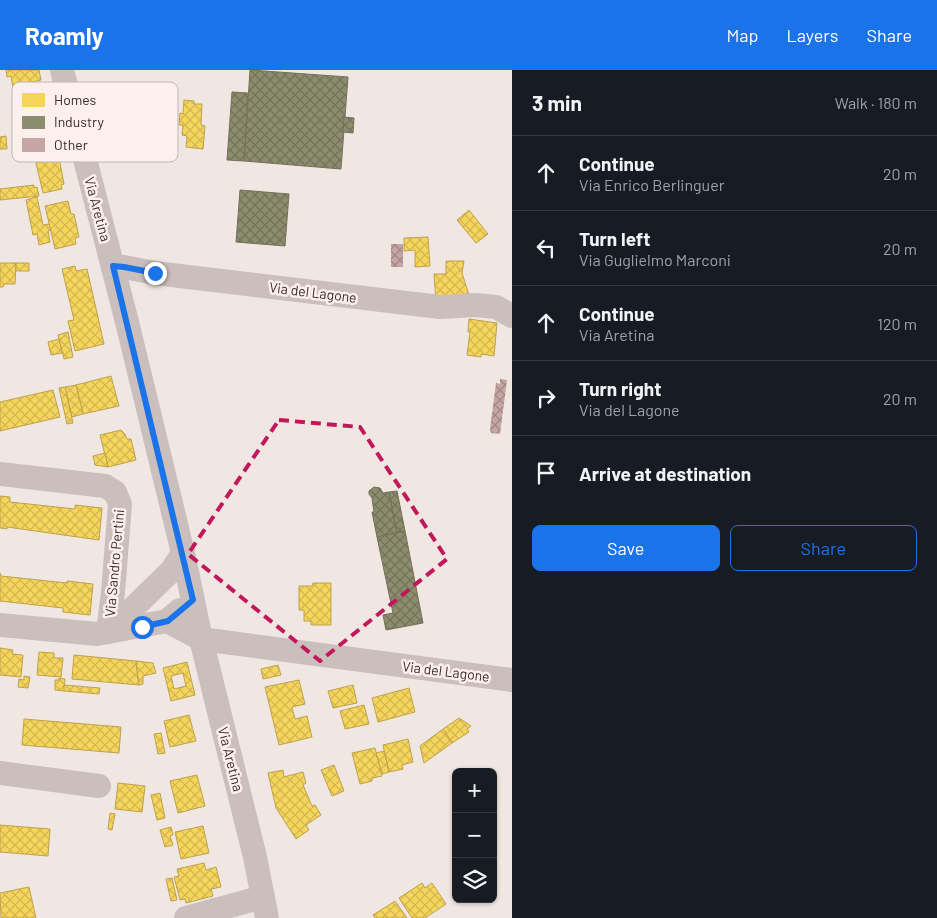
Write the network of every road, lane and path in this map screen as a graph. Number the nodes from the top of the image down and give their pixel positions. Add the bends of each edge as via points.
1 (86, 162) edge
2 (113, 266) junction
3 (512, 316) edge
4 (0, 474) edge
5 (183, 553) junction
6 (146, 596) junction
7 (193, 600) junction
8 (168, 621) junction
9 (0, 625) edge
10 (112, 631) junction
11 (201, 639) junction
12 (512, 680) edge
13 (0, 773) edge
14 (99, 786) dead end
15 (265, 908) edge
16 (211, 914) edge
17 (186, 918) edge

1 - 2 street, Via Aretina
2 - 3 street, Via del Lagone via 440,307 496,307
2 - 5 street, Via Aretina
4 - 10 street, Via Sandro Pertini via 105,486 115,492 120,504
5 - 6 street via 172,570
5 - 7 street, Via Aretina
6 - 7 street
6 - 10 street
7 - 8 street
7 - 11 street, Via Aretina
8 - 10 street
8 - 11 street
9 - 10 street via 97,634
11 - 12 street, Via del Lagone
11 - 15 street, Via Aretina
13 - 14 street
15 - 16 street
16 - 17 street

